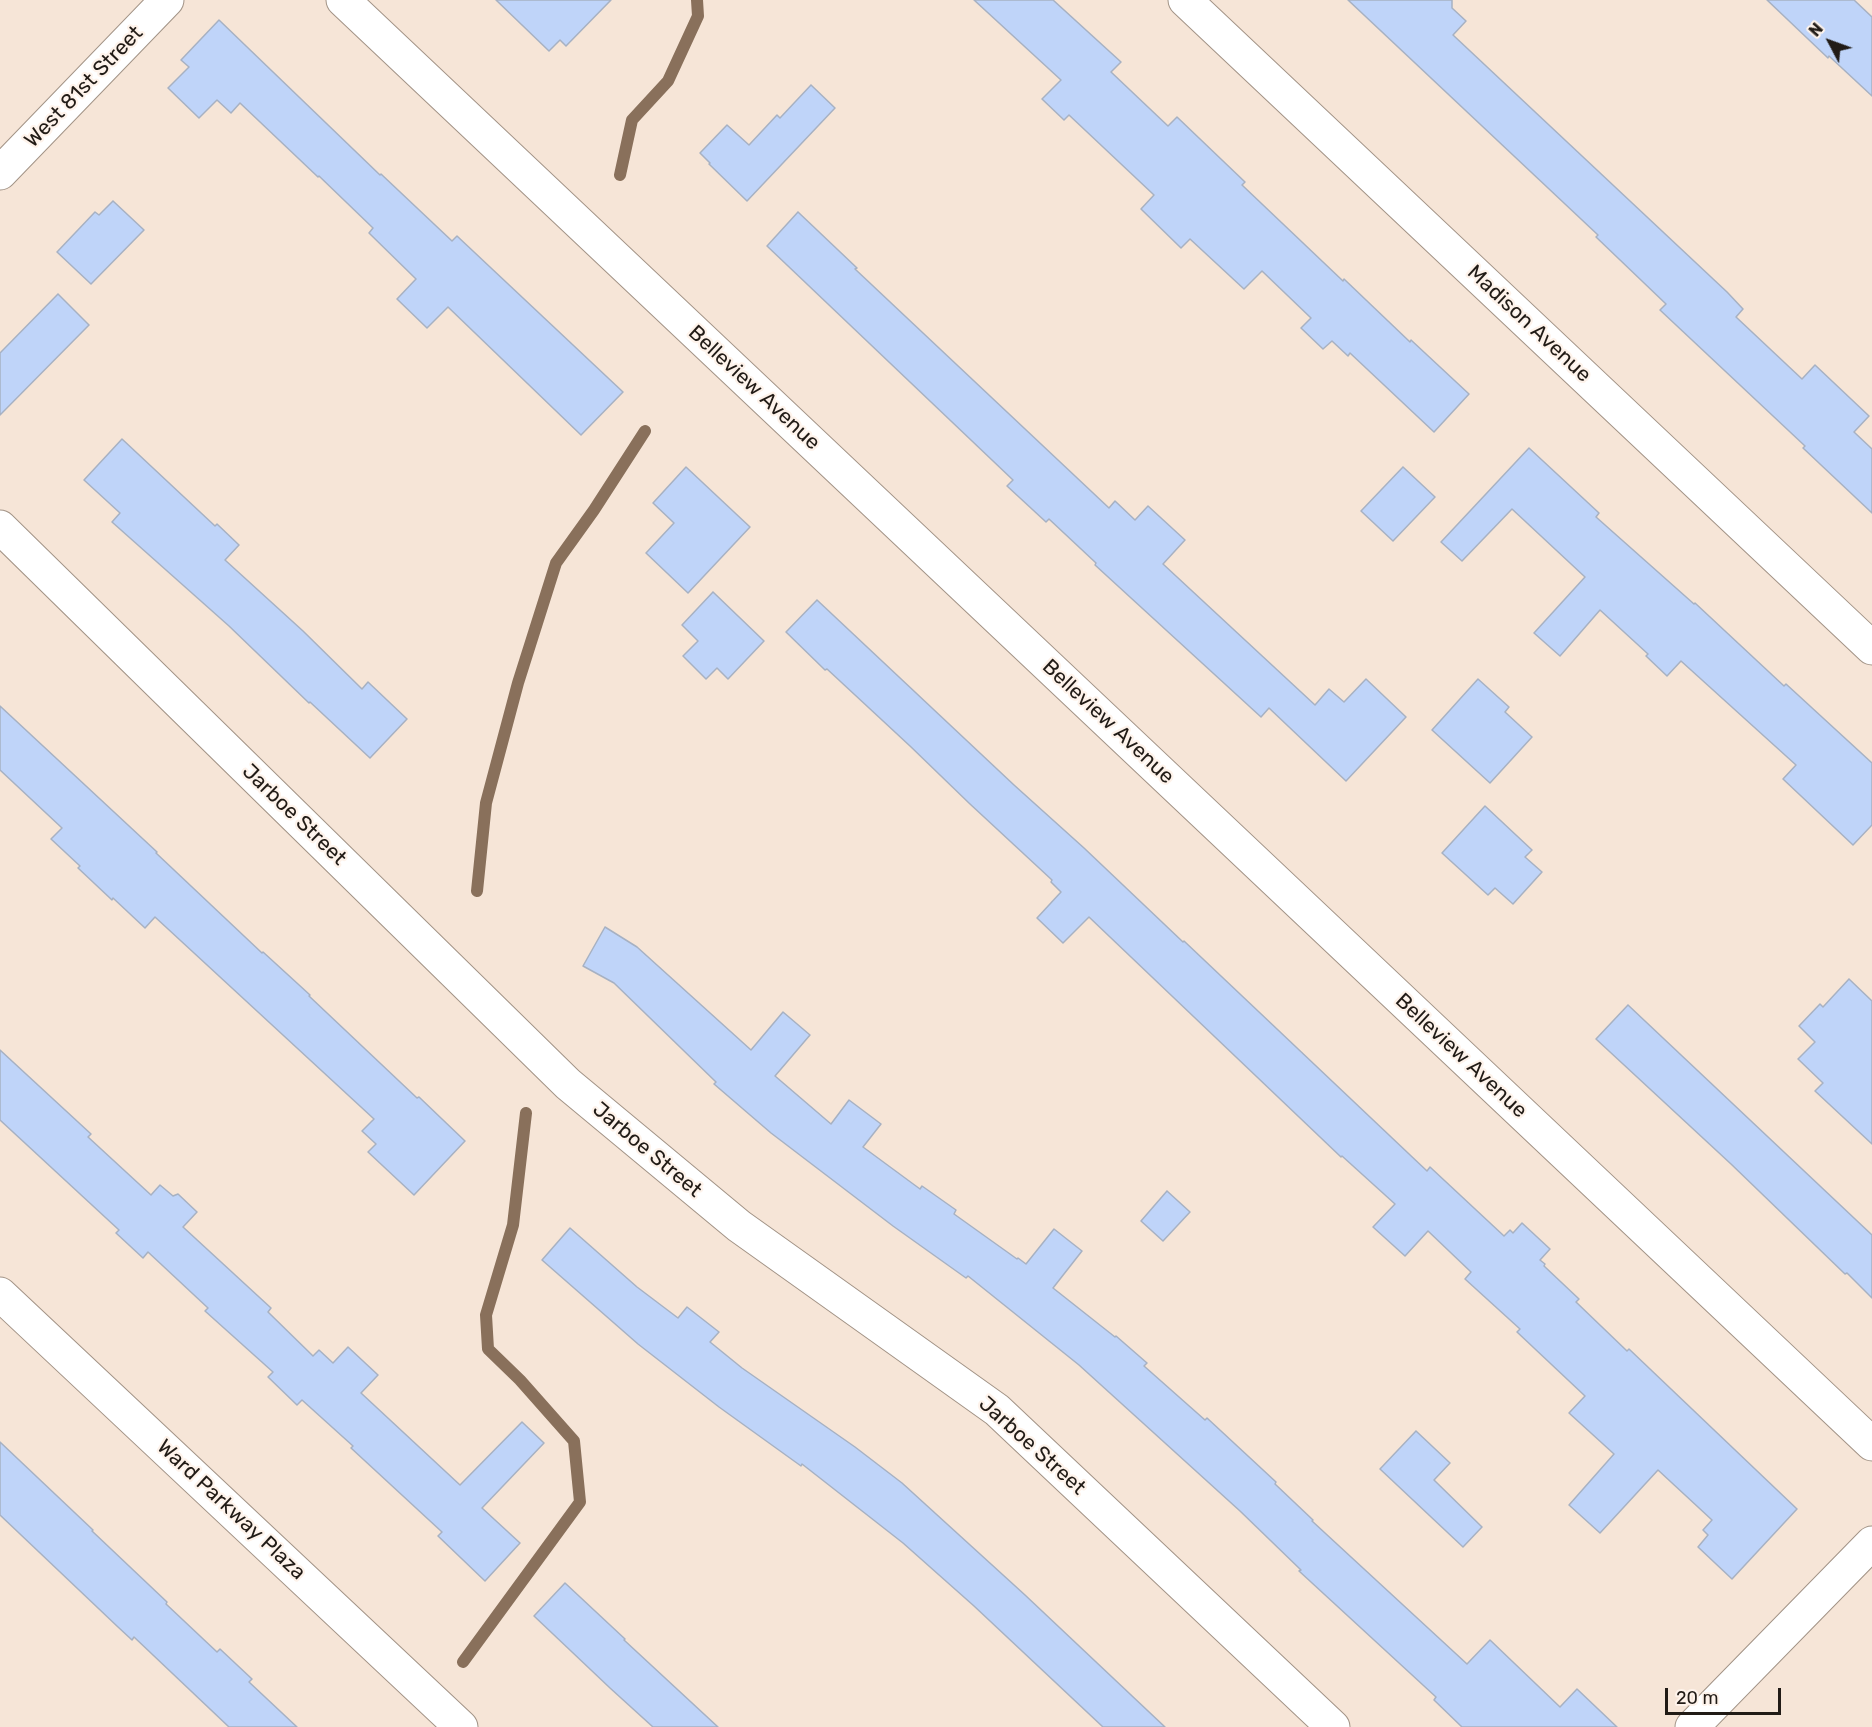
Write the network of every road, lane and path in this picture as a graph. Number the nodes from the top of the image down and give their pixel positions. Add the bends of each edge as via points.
1 (167, 0) edge
2 (343, 0) edge
3 (1185, 0) edge
4 (0, 173) edge
5 (0, 527) edge
6 (1872, 648) edge
7 (0, 1294) edge
8 (1872, 1444) edge
9 (1872, 1543) edge
10 (461, 1727) edge
11 (1333, 1727) edge
12 (1692, 1727) edge

1 - 4 street, West 81st Street
2 - 8 street, Belleview Avenue
3 - 6 street, Madison Avenue
5 - 11 street, Jarboe Street via 568,1084 739,1226 997,1410
7 - 10 street, Ward Parkway Plaza
9 - 12 street

